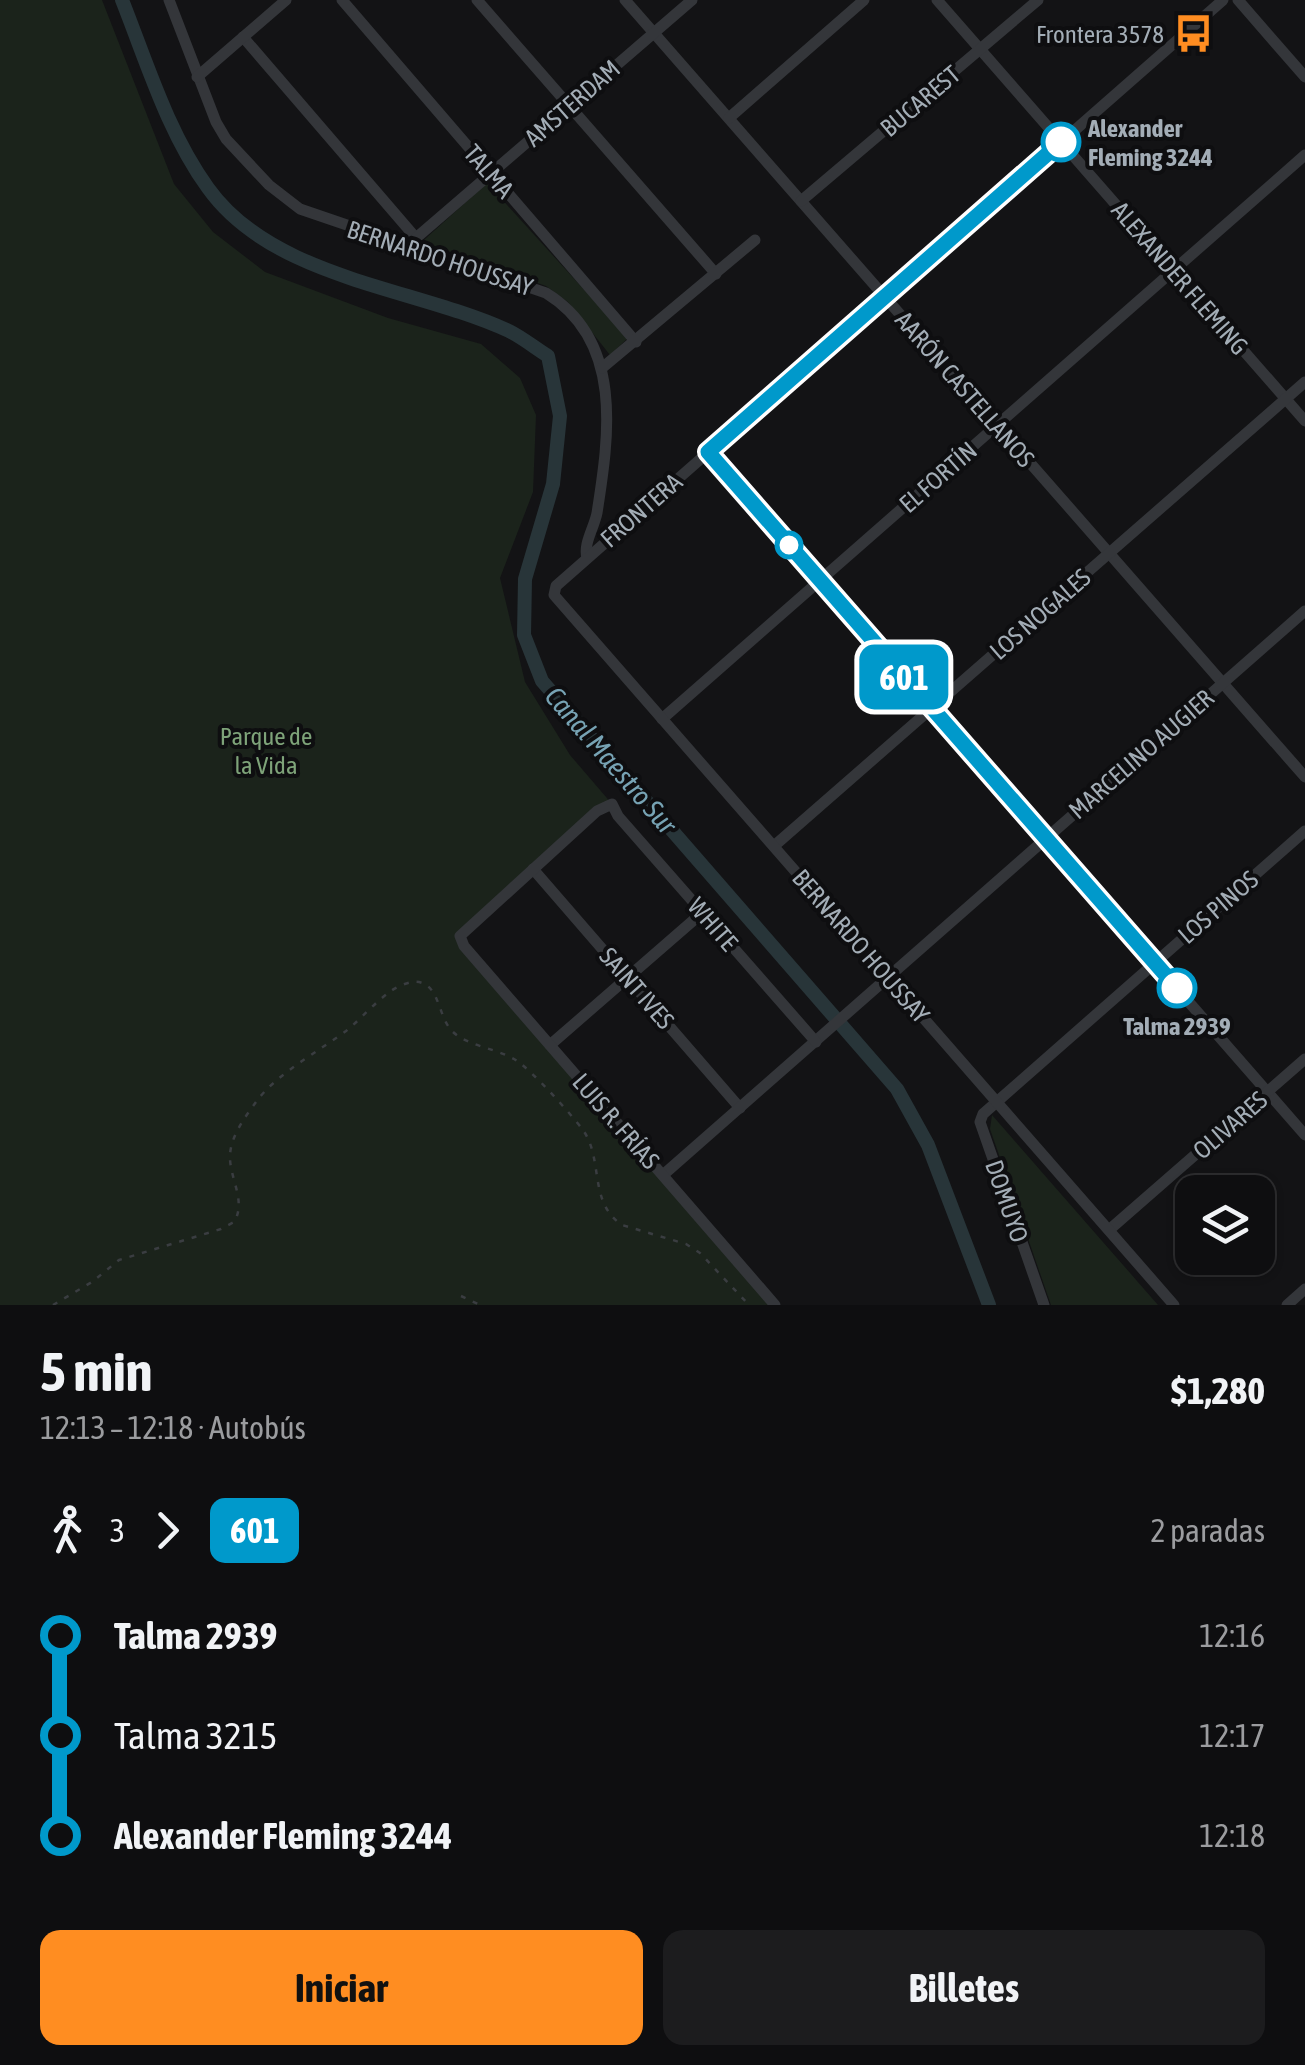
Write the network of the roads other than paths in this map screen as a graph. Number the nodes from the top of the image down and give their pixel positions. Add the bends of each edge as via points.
1 (168, 0) edge
2 (286, 0) edge
3 (342, 0) edge
4 (478, 0) edge
5 (625, 0) edge
6 (692, 0) edge
7 (864, 0) edge
8 (937, 0) edge
9 (1038, 0) edge
10 (1223, 0) edge
11 (1238, 0) edge
12 (654, 33) junction
13 (243, 37) junction
14 (981, 50) junction
15 (1305, 76) edge
16 (197, 77) junction
17 (570, 106) junction
18 (728, 118) junction
19 (1061, 142) junction
20 (1305, 156) edge
21 (491, 174) junction
22 (801, 201) junction
23 (755, 240) dead end
24 (415, 244) junction
25 (1174, 270) junction
26 (716, 274) junction
27 (884, 296) junction
28 (636, 342) junction
29 (602, 368) junction
30 (1305, 382) edge
31 (1286, 398) junction
32 (1305, 421) edge
33 (997, 425) junction
34 (708, 452) junction
35 (1110, 553) junction
36 (588, 558) junction
37 (820, 580) junction
38 (556, 586) joint
39 (1305, 611) edge
40 (1223, 683) junction
41 (932, 709) junction
42 (662, 719) junction
43 (1305, 777) edge
44 (1305, 832) edge
45 (1045, 838) junction
46 (774, 846) junction
47 (533, 869) junction
48 (703, 912) junction
49 (1154, 962) junction
50 (887, 976) junction
51 (628, 978) junction
52 (816, 1042) junction
53 (550, 1045) junction
54 (1305, 1059) edge
55 (1267, 1092) junction
56 (996, 1100) junction
57 (740, 1108) junction
58 (1305, 1135) edge
59 (663, 1175) junction
60 (1109, 1230) junction
61 (1305, 1289) edge
62 (774, 1305) edge
63 (1044, 1305) edge
64 (1174, 1305) edge
65 (1287, 1305) edge

1 - 16 street, BERNARDO HOUSSAY
2 - 13 street
3 - 21 street, TALMA
4 - 17 street
5 - 12 street, AARÓN CASTELLANOS
6 - 12 street, AMSTERDAM
7 - 18 street
8 - 14 street, ALEXANDER FLEMING
9 - 14 street, BUCAREST
10 - 19 street, FRONTERA
11 - 15 street
12 - 17 street, AMSTERDAM
12 - 18 street, AARÓN CASTELLANOS
13 - 16 street
13 - 24 street
14 - 19 street, ALEXANDER FLEMING
14 - 22 street, BUCAREST
16 - 24 street, BERNARDO HOUSSAY via 226,139 286,200 335,224
17 - 21 street, AMSTERDAM
17 - 26 street
18 - 22 street, AARÓN CASTELLANOS
19 - 25 street, ALEXANDER FLEMING
19 - 27 street, FRONTERA
20 - 25 street, EL FORTÍN
21 - 24 street, AMSTERDAM
21 - 28 street, TALMA
22 - 27 street, AARÓN CASTELLANOS
23 - 26 street
24 - 29 street, BERNARDO HOUSSAY via 557,300 586,330
25 - 31 street, ALEXANDER FLEMING
25 - 33 street, EL FORTÍN
26 - 28 street
27 - 33 street, AARÓN CASTELLANOS
27 - 34 street, FRONTERA
28 - 29 street
29 - 36 street, BERNARDO HOUSSAY via 607,432
30 - 31 street, LOS NOGALES
31 - 32 street, ALEXANDER FLEMING
31 - 35 street, LOS NOGALES
33 - 35 street, AARÓN CASTELLANOS
33 - 37 street, EL FORTÍN
34 - 36 street, FRONTERA
34 - 37 street
35 - 40 street, AARÓN CASTELLANOS
35 - 41 street, LOS NOGALES
36 - 38 street, FRONTERA
37 - 41 street
37 - 42 street, EL FORTÍN
38 - 42 street, BERNARDO HOUSSAY via 556,600
39 - 40 street, MARCELINO AUGIER
40 - 43 street, AARÓN CASTELLANOS
40 - 45 street, MARCELINO AUGIER
41 - 45 street
41 - 46 street, LOS NOGALES
42 - 46 street, BERNARDO HOUSSAY
44 - 49 street, LOS PINOS
45 - 49 street
45 - 50 street, MARCELINO AUGIER
46 - 50 street, BERNARDO HOUSSAY
47 - 48 street, WHITE via 612,804
47 - 51 street, SAINT IVES
47 - 53 street, LUIS R. FRÍAS via 460,936
48 - 51 street
48 - 52 street, WHITE
49 - 55 street
49 - 56 street, LOS PINOS
50 - 52 street, MARCELINO AUGIER
50 - 56 street, BERNARDO HOUSSAY
51 - 53 street
51 - 57 street, SAINT IVES
52 - 57 street, MARCELINO AUGIER
53 - 59 street, LUIS R. FRÍAS
54 - 55 street, OLIVARES
55 - 58 street
55 - 60 street, OLIVARES
56 - 60 street, BERNARDO HOUSSAY
56 - 63 street, DOMUYO via 980,1122
57 - 59 street, MARCELINO AUGIER
59 - 62 street, LUIS R. FRÍAS
60 - 64 street, BERNARDO HOUSSAY
61 - 65 street

